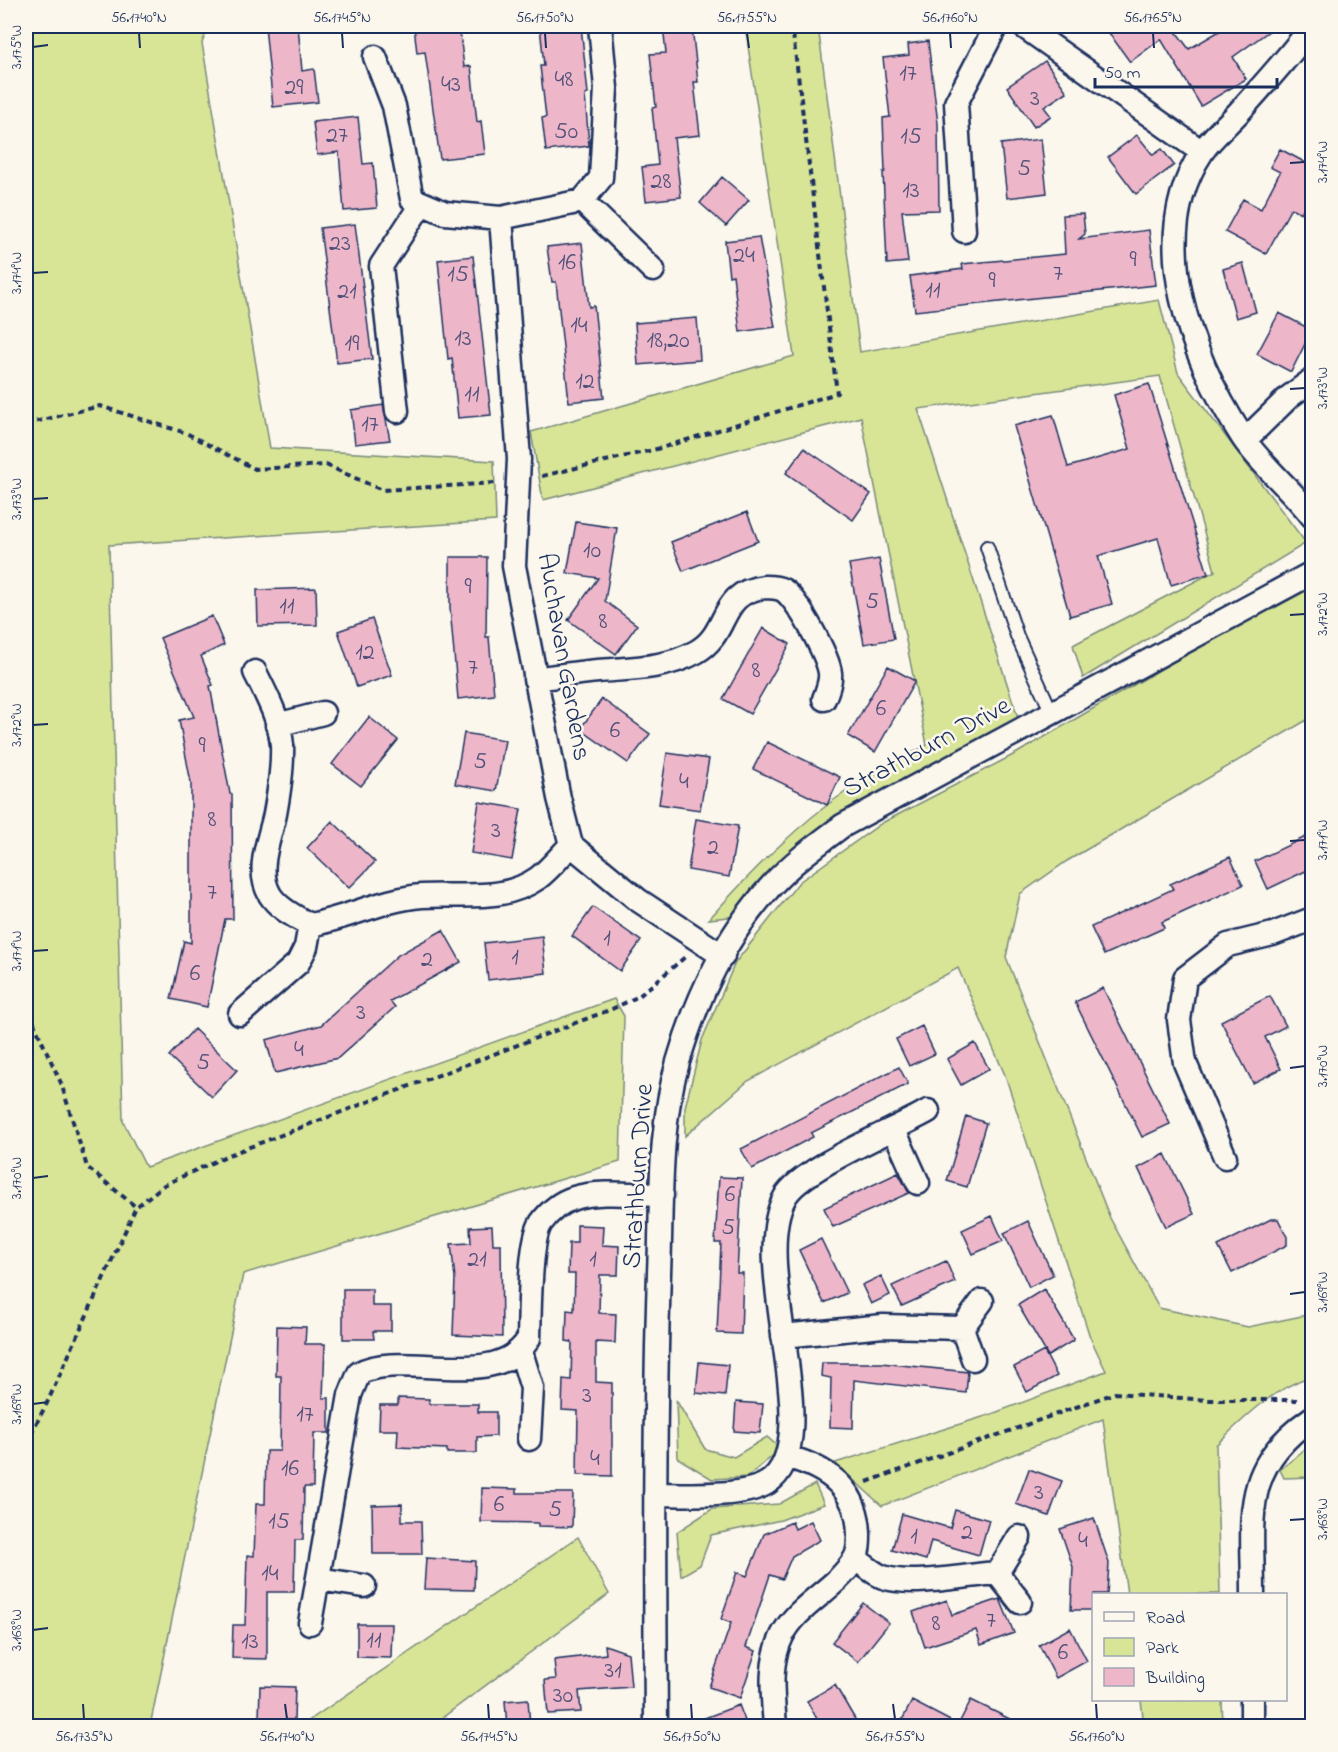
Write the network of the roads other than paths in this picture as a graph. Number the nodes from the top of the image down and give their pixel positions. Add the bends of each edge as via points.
1 (600, 26) edge
2 (996, 26) edge
3 (1023, 26) edge
4 (1312, 26) edge
5 (375, 57) dead end
6 (1202, 152) junction
7 (582, 201) junction
8 (422, 203) junction
9 (501, 218) junction
10 (964, 231) dead end
11 (653, 270) dead end
12 (1312, 380) edge
13 (397, 411) dead end
14 (1245, 440) junction
15 (1312, 516) edge
16 (987, 547) dead end
17 (1312, 573) edge
18 (255, 672) dead end
19 (535, 679) junction
20 (824, 699) dead end
21 (323, 713) dead end
22 (1052, 713) junction
23 (278, 725) junction
24 (571, 845) junction
25 (1312, 920) edge
26 (310, 925) junction
27 (723, 956) junction
28 (240, 1014) dead end
29 (928, 1111) dead end
30 (894, 1130) junction
31 (1225, 1157) dead end
32 (918, 1183) dead end
33 (662, 1195) junction
34 (982, 1300) dead end
35 (962, 1328) junction
36 (783, 1336) junction
37 (521, 1352) junction
38 (974, 1359) dead end
39 (1307, 1409) edge
40 (529, 1439) dead end
41 (788, 1457) junction
42 (655, 1494) junction
43 (1019, 1537) dead end
44 (856, 1559) junction
45 (997, 1573) junction
46 (318, 1579) junction
47 (364, 1586) dead end
48 (1253, 1593) edge
49 (1020, 1602) dead end
50 (310, 1623) dead end
51 (1252, 1701) edge
52 (656, 1726) edge
53 (775, 1726) edge
54 (1252, 1726) edge

1 - 7 street via 606,88 601,178
2 - 10 street via 956,103
3 - 6 street
4 - 6 street
5 - 8 street via 394,106 412,199
6 - 14 street via 1185,187 1174,227 1174,260 1207,375
7 - 9 street
7 - 11 street
8 - 9 street via 445,213
8 - 13 street via 381,266
9 - 19 street, Auchavan Gardens via 519,459 514,566
12 - 14 street
14 - 15 street
16 - 22 lane via 1017,636
17 - 22 street, Strathburn Drive
18 - 23 street
19 - 20 street via 675,662 698,651 715,635 733,599 768,586 784,591 802,614 826,659 830,673
19 - 24 street, Auchavan Gardens
21 - 23 street
22 - 27 street, Strathburn Drive via 833,833 807,852 772,885
23 - 26 street via 282,744 280,773 264,858 265,875 269,893 279,905
24 - 26 street via 539,877 520,888 494,895 422,896
24 - 27 street via 638,900
25 - 31 street via 1228,945 1185,978 1179,1020 1185,1063
26 - 28 street via 306,946 297,963
27 - 33 street, Strathburn Drive via 705,989 677,1063
29 - 30 street
30 - 32 street
30 - 36 street via 802,1177 785,1197 773,1259
33 - 37 street via 601,1194 574,1198 556,1207 540,1224 535,1241 529,1338
33 - 42 street, Strathburn Drive
34 - 35 street
35 - 36 street via 883,1326
35 - 38 street
36 - 41 street via 792,1411
37 - 40 street via 532,1388
37 - 46 street via 508,1360 485,1365 381,1366 359,1373 350,1395
39 - 48 street via 1266,1462 1253,1499
41 - 42 street via 767,1483 718,1494
41 - 44 street via 811,1463 846,1489 859,1526
42 - 52 street, Strathburn Drive
43 - 45 street
44 - 45 street via 883,1577 900,1580
44 - 53 street via 799,1612 782,1636 772,1672
45 - 49 street
46 - 47 street
46 - 50 street
51 - 54 street

